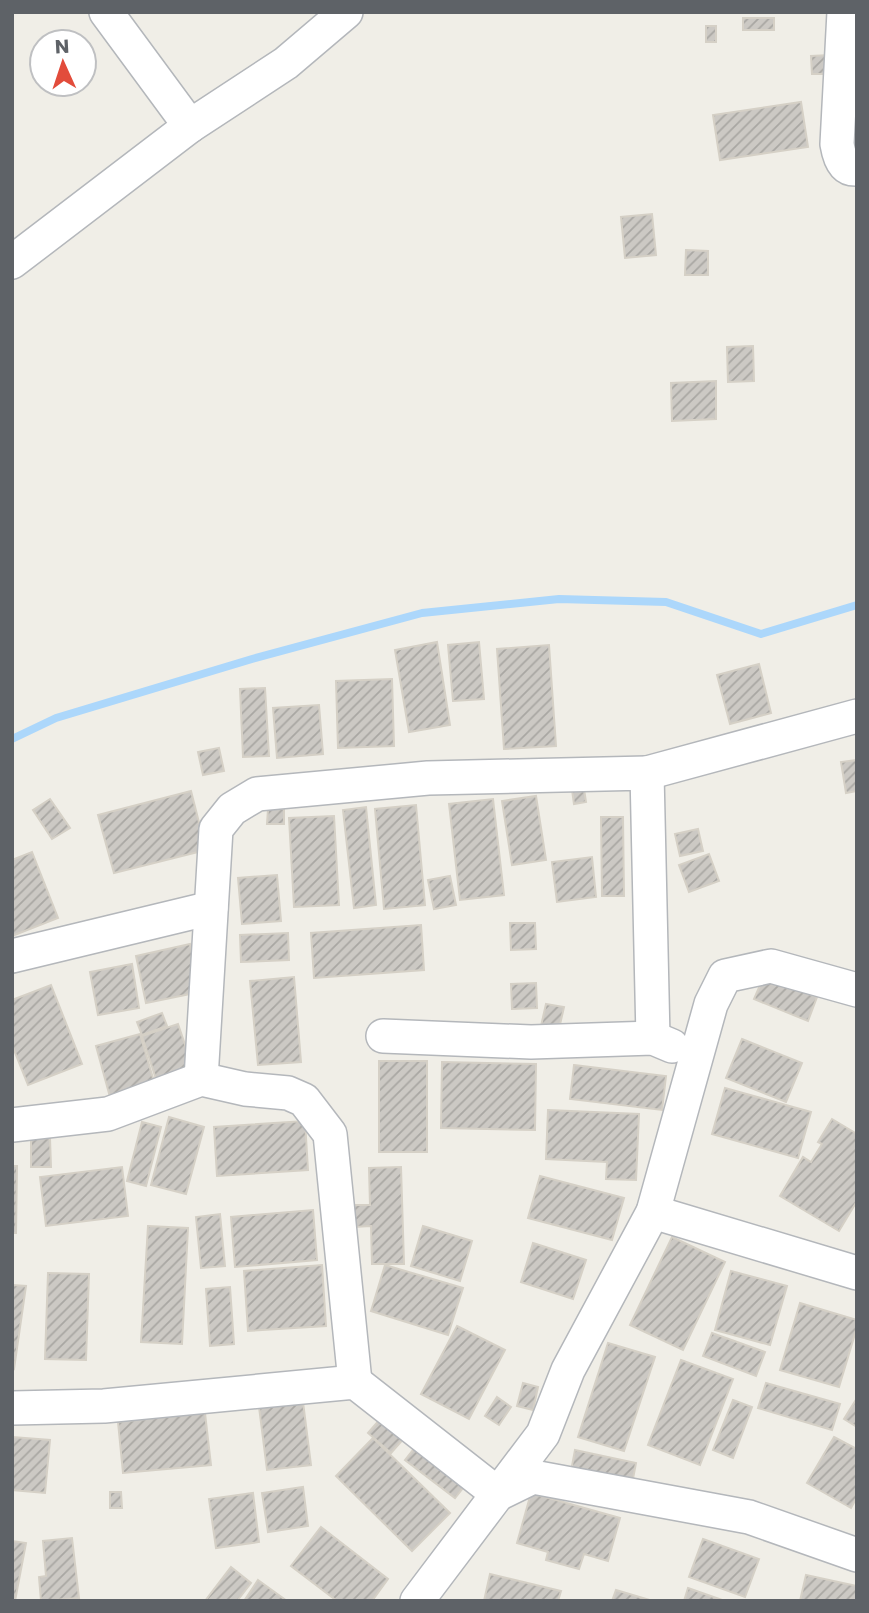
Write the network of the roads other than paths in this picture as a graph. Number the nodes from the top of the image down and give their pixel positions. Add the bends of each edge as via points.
1 (106, 12) edge
2 (346, 12) edge
3 (844, 12) edge
4 (190, 126) junction
5 (857, 169) edge
6 (12, 262) edge
7 (857, 716) edge
8 (647, 773) junction
9 (211, 908) junction
10 (12, 956) edge
11 (857, 990) edge
12 (383, 1036) dead end
13 (653, 1038) junction
14 (697, 1056) junction
15 (201, 1079) junction
16 (12, 1125) edge
17 (653, 1212) junction
18 (857, 1273) edge
19 (355, 1382) junction
20 (12, 1408) edge
21 (498, 1494) junction
22 (857, 1555) edge
23 (417, 1601) edge

1 - 4 street
2 - 4 street via 286,63
3 - 5 street via 837,144 843,164
4 - 6 street
7 - 8 street
8 - 9 street via 428,778 257,794 232,809 216,829
8 - 13 street
9 - 10 street
9 - 15 street
11 - 14 street via 771,966 725,976 711,1004
12 - 13 street via 531,1042
13 - 14 street
14 - 17 street
15 - 16 street via 108,1114
15 - 19 street via 288,1093 304,1100 330,1134
17 - 18 street
17 - 21 street via 568,1370 543,1434
19 - 20 street via 104,1406
19 - 21 street
21 - 22 street via 533,1477 749,1517
21 - 23 street

